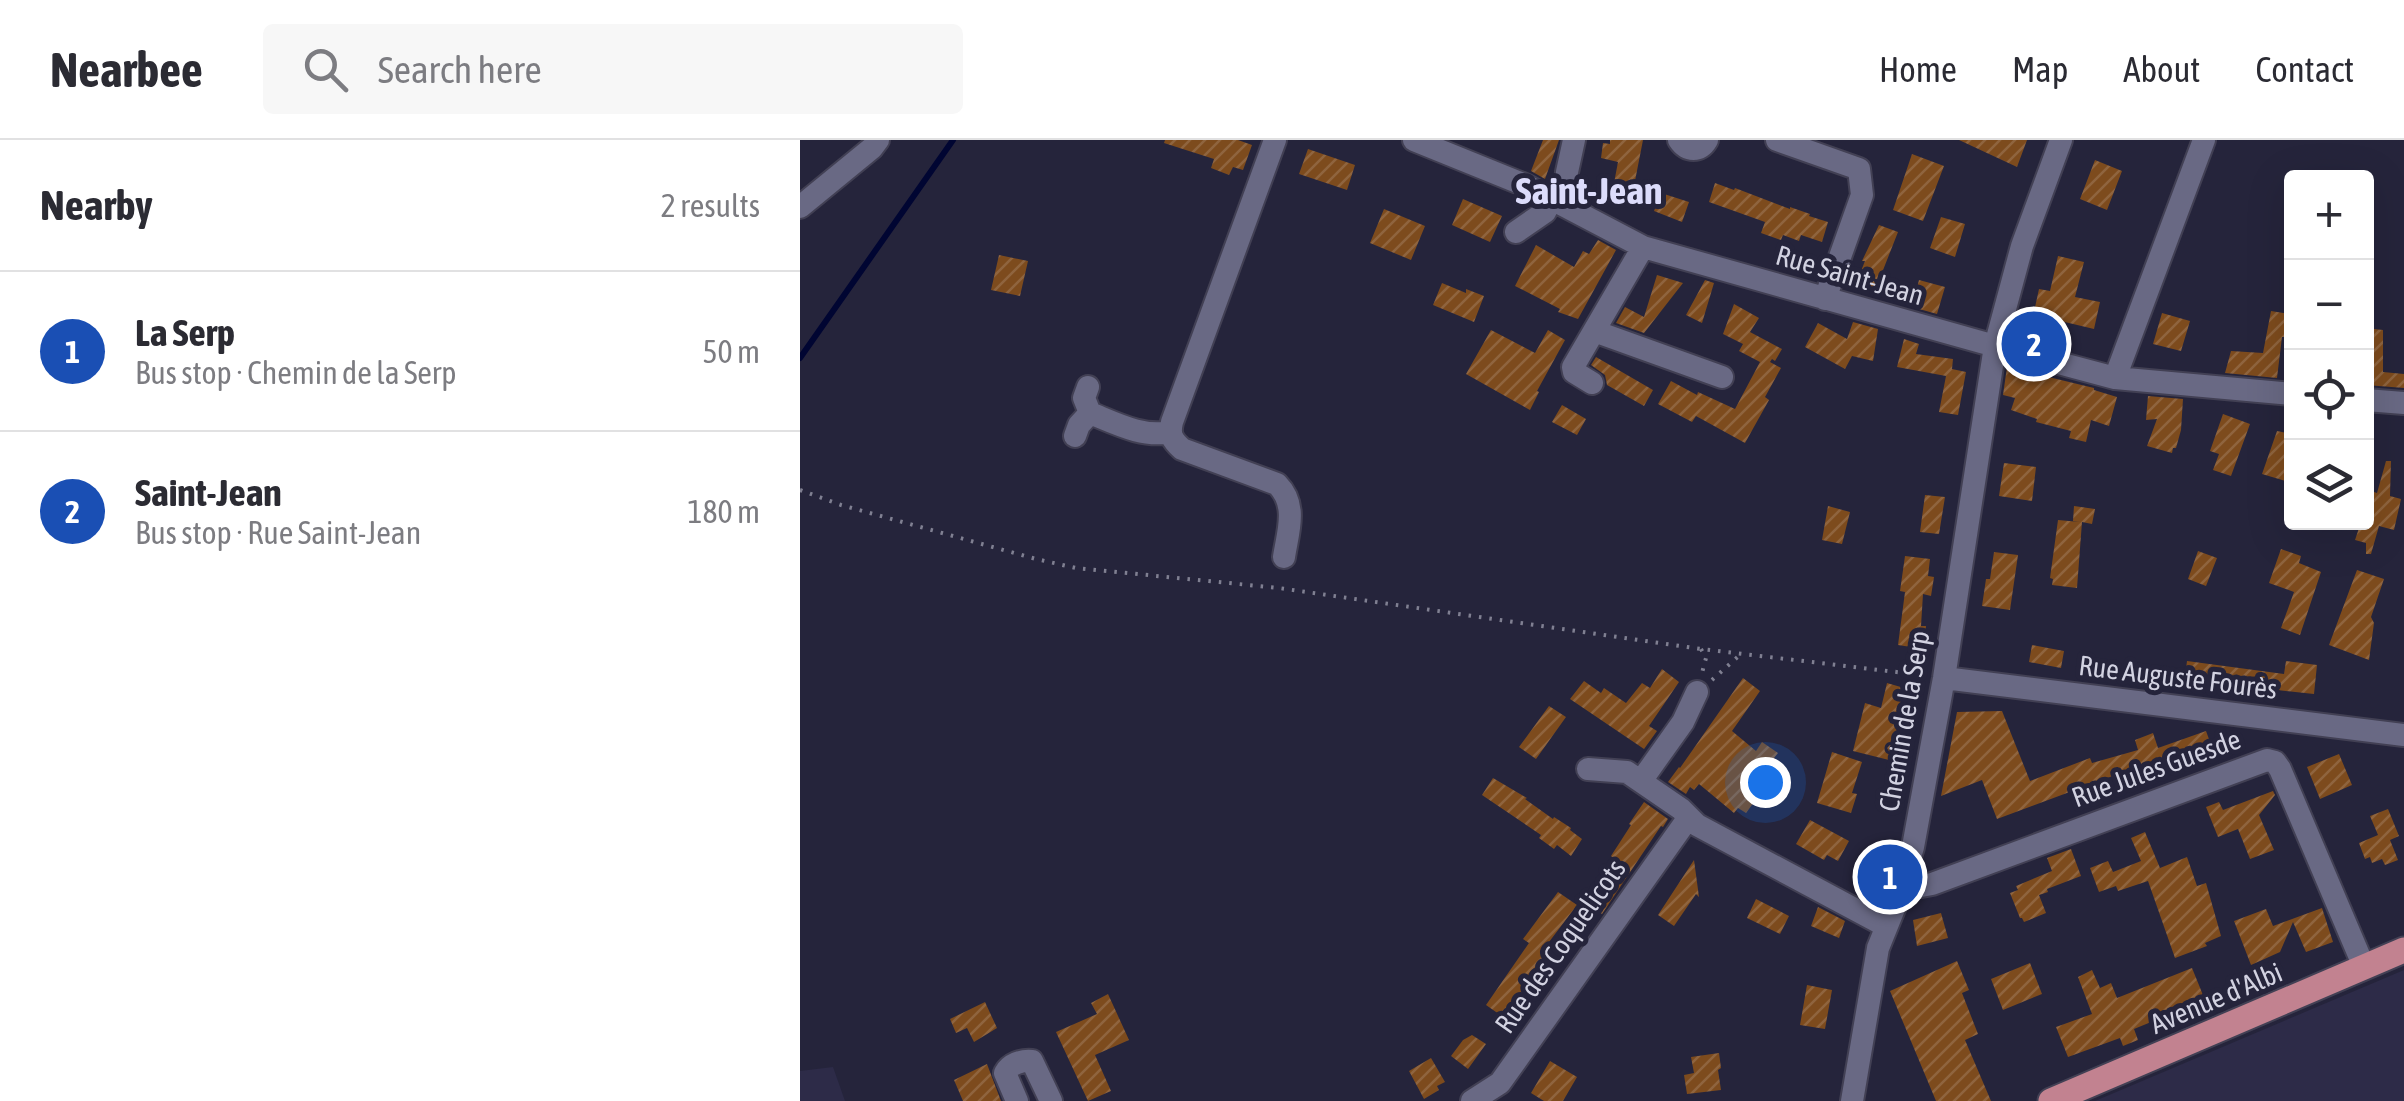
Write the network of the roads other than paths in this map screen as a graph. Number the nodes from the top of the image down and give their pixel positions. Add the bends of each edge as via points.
1 (878, 140) edge
2 (1274, 140) edge
3 (1414, 140) edge
4 (1574, 140) edge
5 (1679, 140) edge
6 (1708, 140) edge
7 (1777, 140) edge
8 (2061, 140) edge
9 (2204, 140) edge
10 (1558, 201) junction
11 (800, 207) edge
12 (1516, 232) dead end
13 (1643, 247) junction
14 (1825, 299) junction
15 (1594, 331) junction
16 (1995, 346) junction
17 (1722, 378) dead end
18 (2115, 378) junction
19 (1592, 382) dead end
20 (1088, 387) dead end
21 (2284, 393) edge
22 (2374, 401) edge
23 (2404, 403) edge
24 (1090, 414) junction
25 (1170, 432) junction
26 (1075, 436) dead end
27 (1284, 558) dead end
28 (1944, 678) junction
29 (1697, 692) road end
30 (2404, 735) edge
31 (1588, 770) dead end
32 (1641, 781) junction
33 (1689, 818) junction
34 (1903, 882) junction
35 (1886, 926) junction
36 (2404, 950) edge
37 (2364, 967) junction
38 (1018, 1101) edge
39 (1051, 1101) edge
40 (1472, 1101) edge
41 (1852, 1101) edge
42 (2052, 1101) edge

1 - 11 street
2 - 25 street
3 - 10 street, Rue Saint-Jean
4 - 10 street
5 - 6 street via 1694,150
7 - 14 street via 1859,169 1862,195
8 - 16 street, Chemin de la Serp
9 - 18 street
10 - 12 street
10 - 13 street, Rue Saint-Jean
13 - 14 street, Rue Saint-Jean
13 - 15 street
14 - 16 street, Rue Saint-Jean
15 - 17 street
15 - 19 street via 1572,366
16 - 18 street, Rue Saint-Jean
16 - 28 street, Chemin de la Serp
18 - 21 street, Rue Saint-Jean
20 - 24 street
22 - 23 street
24 - 25 street via 1144,433
24 - 26 street
25 - 27 street via 1182,449 1285,492 1291,514
28 - 30 street, Rue Auguste Fourès
28 - 34 street, Chemin de la Serp
29 - 32 street
31 - 32 street via 1627,772
32 - 33 street
33 - 35 street
33 - 40 street, Rue des Coquelicots via 1500,1082
34 - 35 street, Chemin de la Serp
34 - 37 street, Rue Jules Guesde via 1932,884 2267,760 2280,769
35 - 41 street, Chemin de la Serp
36 - 37 main road, Avenue d'Albi
37 - 42 main road, Avenue d'Albi
38 - 39 street via 1005,1073 1024,1060 1032,1061

